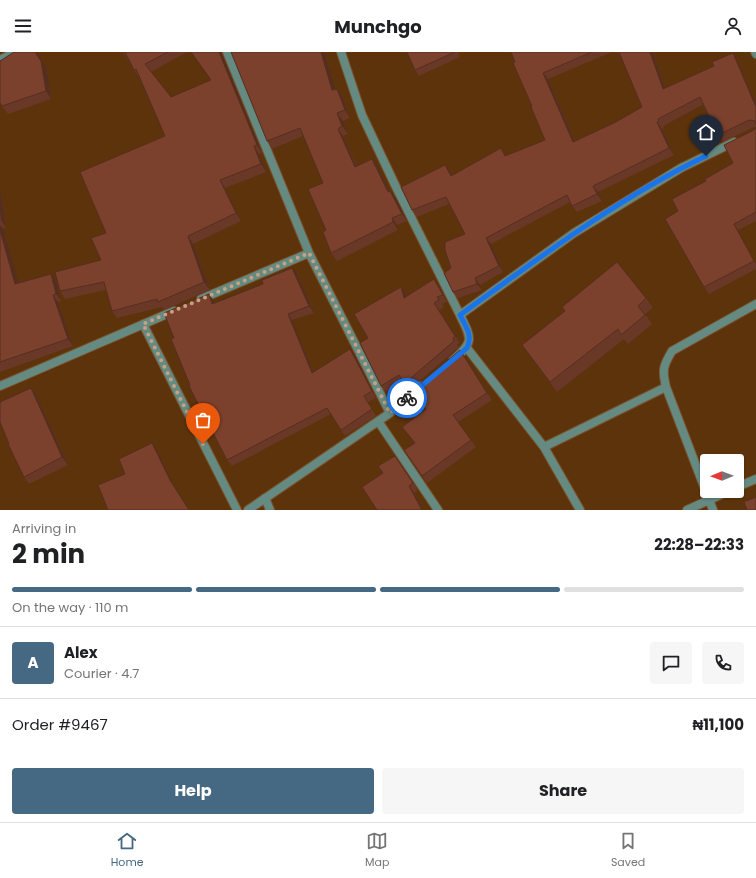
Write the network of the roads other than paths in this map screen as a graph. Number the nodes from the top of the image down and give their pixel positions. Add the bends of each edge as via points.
1 (15, 52) edge
2 (227, 52) edge
3 (341, 52) edge
4 (0, 60) edge
5 (742, 139) edge
6 (309, 253) junction
7 (193, 302) edge
8 (756, 304) edge
9 (179, 309) edge
10 (460, 315) junction
11 (143, 324) junction
12 (467, 348) junction
13 (446, 366) edge
14 (429, 380) edge
15 (0, 386) edge
16 (666, 387) junction
17 (390, 413) junction
18 (378, 421) junction
19 (544, 447) junction
20 (756, 479) edge
21 (744, 484) edge
22 (264, 498) junction
23 (713, 498) edge
24 (709, 500) junction
25 (237, 510) edge
26 (248, 510) edge
27 (270, 510) edge
28 (438, 510) edge
29 (580, 510) edge
30 (687, 510) edge
31 (713, 510) edge

1 - 4 street
2 - 6 street
3 - 10 street via 362,115
5 - 10 street via 681,168 574,233
6 - 7 street
6 - 17 street
8 - 16 street via 672,351 665,362 663,373
9 - 11 street
10 - 12 street via 470,333 471,340
11 - 15 street
11 - 25 street
12 - 13 street
12 - 19 street
14 - 17 street
16 - 19 street
16 - 24 street
17 - 18 street
18 - 22 street
18 - 28 street
19 - 29 street
20 - 21 street
22 - 26 street
22 - 27 street
23 - 24 street
24 - 30 street
24 - 31 street

